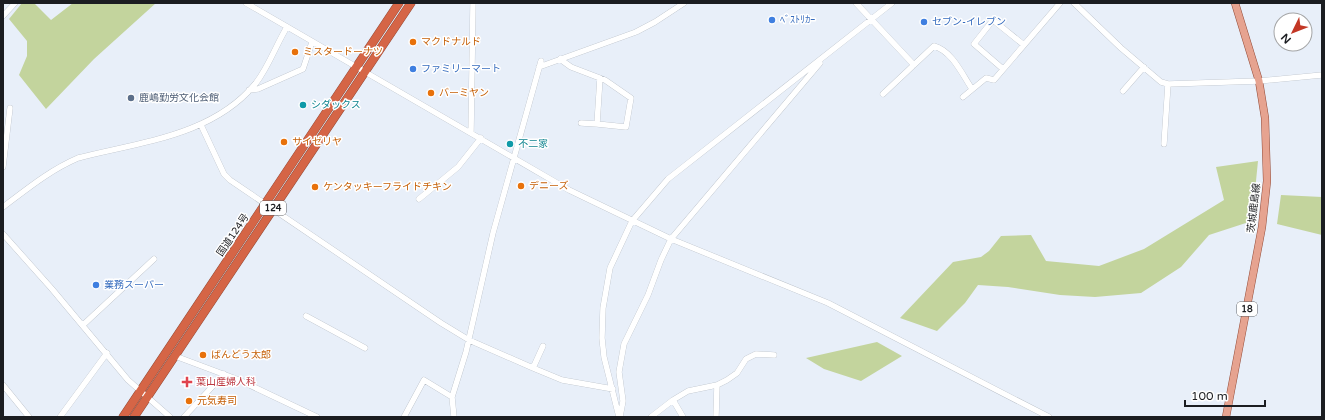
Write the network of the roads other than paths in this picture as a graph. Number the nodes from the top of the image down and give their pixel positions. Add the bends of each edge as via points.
1 (15, 3) edge
2 (246, 3) edge
3 (399, 3) edge
4 (411, 3) edge
5 (473, 3) edge
6 (684, 3) edge
7 (856, 3) edge
8 (892, 3) edge
9 (1060, 3) edge
10 (1074, 3) edge
11 (1235, 3) edge
12 (3, 16) edge
13 (872, 19) junction
14 (286, 27) junction
15 (312, 42) junction
16 (1024, 45) junction
17 (823, 58) junction
18 (560, 59) junction
19 (914, 65) junction
20 (356, 66) junction
21 (1144, 67) junction
22 (1003, 69) junction
23 (365, 71) junction
24 (1322, 75) edge
25 (600, 78) junction
26 (1259, 81) junction
27 (1168, 84) junction
28 (972, 89) junction
29 (249, 90) junction
30 (1123, 91) dead end
31 (883, 94) dead end
32 (963, 97) dead end
33 (10, 108) dead end
34 (581, 123) dead end
35 (597, 124) junction
36 (201, 125) junction
37 (471, 133) junction
38 (481, 138) junction
39 (1164, 144) dead end
40 (515, 158) junction
41 (3, 168) edge
42 (420, 198) dead end
43 (3, 207) edge
44 (269, 207) junction
45 (632, 221) junction
46 (3, 234) edge
47 (672, 239) junction
48 (154, 259) dead end
49 (306, 316) dead end
50 (83, 325) junction
51 (470, 340) junction
52 (542, 346) dead end
53 (365, 348) dead end
54 (107, 353) junction
55 (774, 355) dead end
56 (175, 356) junction
57 (533, 368) junction
58 (224, 374) junction
59 (717, 384) junction
60 (3, 385) edge
61 (612, 389) junction
62 (140, 391) junction
63 (452, 397) junction
64 (147, 398) junction
65 (673, 400) junction
66 (29, 417) edge
67 (60, 417) edge
68 (123, 417) edge
69 (134, 417) edge
70 (170, 417) edge
71 (184, 417) edge
72 (317, 417) edge
73 (404, 417) edge
74 (454, 417) edge
75 (620, 417) edge
76 (651, 417) edge
77 (683, 417) edge
78 (716, 417) edge
79 (1049, 417) edge
80 (1226, 417) edge

1 - 12 street
2 - 14 street
3 - 20 highway, 国道124号 / 124
4 - 23 highway, 国道124号 / 124
5 - 37 street
6 - 18 street via 636,32
7 - 13 street
8 - 13 street
9 - 16 street
10 - 21 street
11 - 26 main road, 茨城鹿島線 / 18
13 - 17 street
13 - 19 street
14 - 15 street
14 - 29 street via 263,73
15 - 20 street
15 - 29 street via 303,69 258,89
16 - 22 street
16 - 22 street via 993,20 974,44
17 - 45 street via 668,179
17 - 47 street
18 - 25 street via 571,67
18 - 40 street via 540,64
19 - 28 street via 934,46 939,48 952,60
19 - 31 street
20 - 23 street
20 - 44 highway, 国道124号 / 124
21 - 27 street via 1161,82
21 - 30 street
22 - 28 street via 994,80 986,78
23 - 37 street
23 - 44 highway, 国道124号 / 124
24 - 26 street
25 - 35 street
25 - 35 street via 631,98 626,127
26 - 27 street
26 - 80 main road, 茨城鹿島線 / 18 via 1266,139 1266,201
27 - 39 street
28 - 32 street
29 - 36 street via 225,112
33 - 41 street
34 - 35 street
36 - 43 street via 170,136 78,158 49,173
36 - 44 street via 224,174
37 - 38 street
38 - 40 street
38 - 42 street via 458,168
40 - 45 street via 568,190
40 - 51 street via 493,233
44 - 51 street
44 - 56 highway, 国道124号 / 124
44 - 62 highway, 国道124号 / 124
45 - 47 street
45 - 61 street via 610,268 603,308 604,357
46 - 50 street
47 - 75 street via 624,344 619,372 623,401
47 - 79 street via 828,303
48 - 50 street
49 - 53 street
50 - 54 street
51 - 57 street
51 - 63 street
52 - 57 street
54 - 62 street
54 - 67 street
55 - 59 street via 756,354 746,359 737,373
56 - 58 street
56 - 64 highway, 国道124号 / 124
57 - 61 street via 562,380
58 - 71 street
58 - 72 street
59 - 65 street via 688,391
59 - 78 street
60 - 66 street
61 - 75 street
62 - 64 street
62 - 68 highway, 国道124号 / 124
63 - 73 street via 424,380
63 - 74 street
64 - 69 highway, 国道124号 / 124
64 - 70 street
65 - 76 street
65 - 77 street

